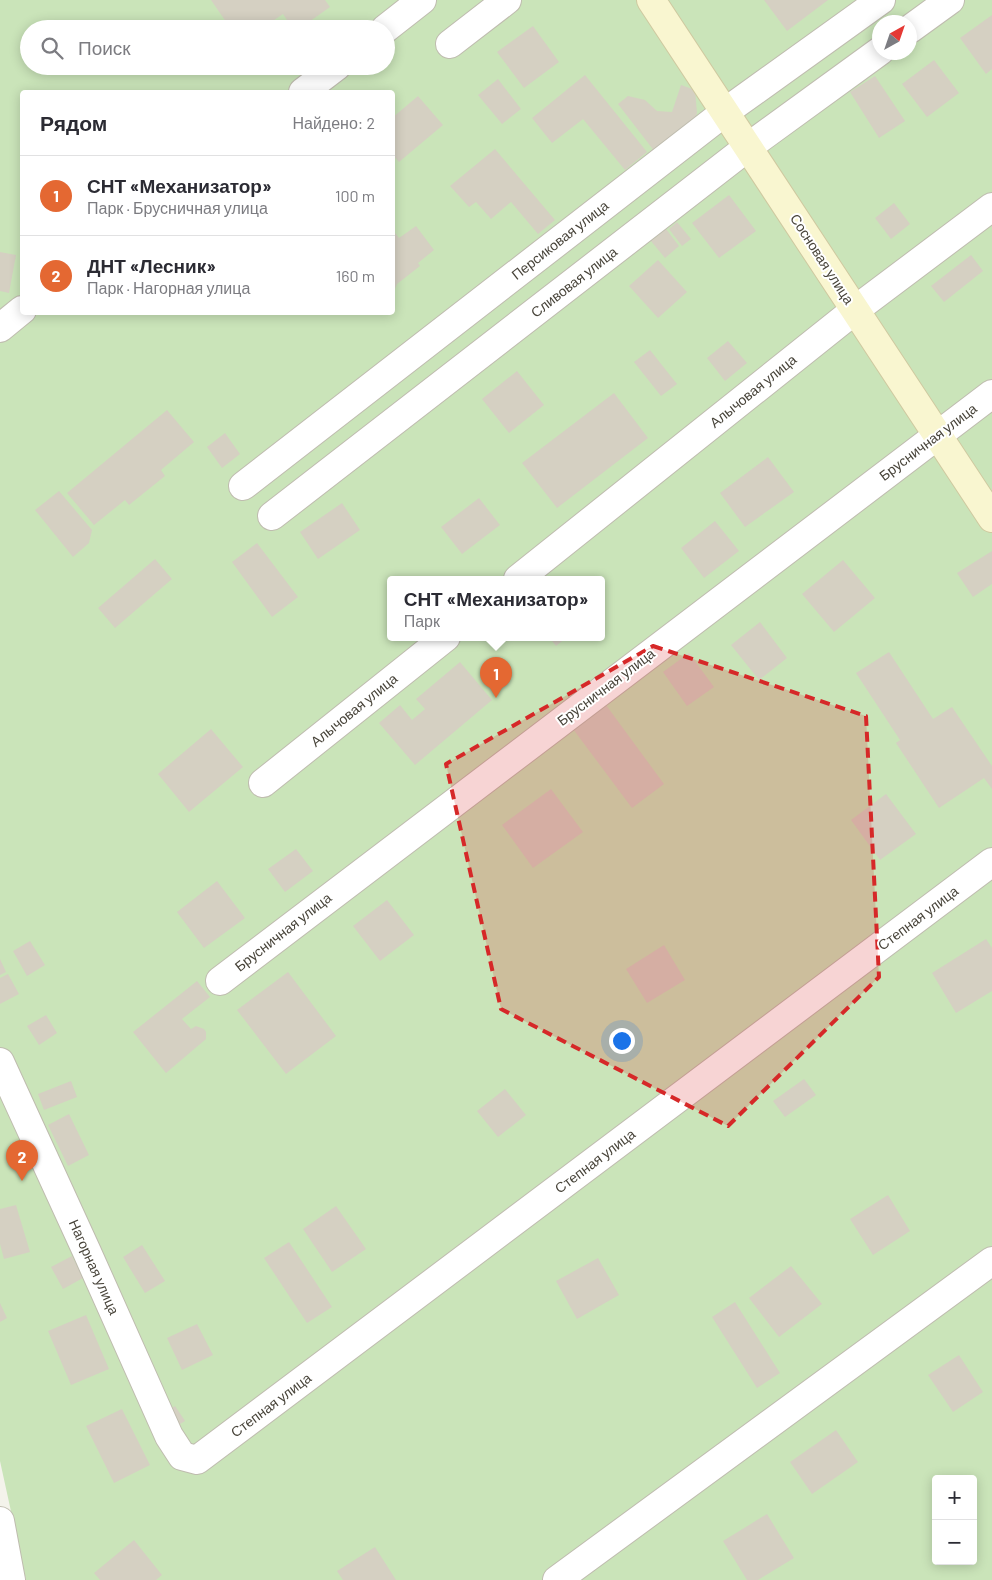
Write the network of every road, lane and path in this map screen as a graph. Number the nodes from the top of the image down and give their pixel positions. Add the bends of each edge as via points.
1 (422, 0) edge
2 (508, 0) edge
3 (651, 0) edge
4 (881, 0) edge
5 (950, 0) edge
6 (395, 21) edge
7 (917, 24) edge
8 (450, 44) dead end
9 (872, 57) edge
10 (325, 75) edge
11 (306, 90) edge
12 (725, 112) junction
13 (748, 147) junction
14 (992, 207) edge
15 (855, 310) junction
16 (20, 312) edge
17 (0, 328) edge
18 (992, 394) edge
19 (937, 435) junction
20 (243, 486) dead end
21 (272, 516) dead end
22 (992, 518) edge
23 (522, 576) edge
24 (441, 641) edge
25 (263, 783) dead end
26 (992, 862) edge
27 (220, 981) dead end
28 (0, 1062) edge
29 (992, 1261) edge
30 (197, 1460) joint
31 (0, 1521) edge
32 (11, 1580) edge
33 (557, 1580) edge

1 - 6 street
2 - 8 street
3 - 12 street, Сосновая улица
4 - 12 street, Персиковая улица
5 - 7 street
9 - 13 street, Сливовая улица
10 - 11 street
12 - 13 street, Сосновая улица
12 - 20 street, Персиковая улица
13 - 15 street, Сосновая улица
13 - 21 street, Сливовая улица
14 - 15 street, Алычовая улица
15 - 19 street, Сосновая улица
15 - 23 street, Алычовая улица
16 - 17 street
18 - 19 street, Брусничная улица
19 - 22 street, Сосновая улица
19 - 27 street, Брусничная улица
24 - 25 street, Алычовая улица
26 - 30 street, Степная улица
28 - 30 street, Нагорная улица via 169,1436 182,1456
29 - 33 street
31 - 32 street

